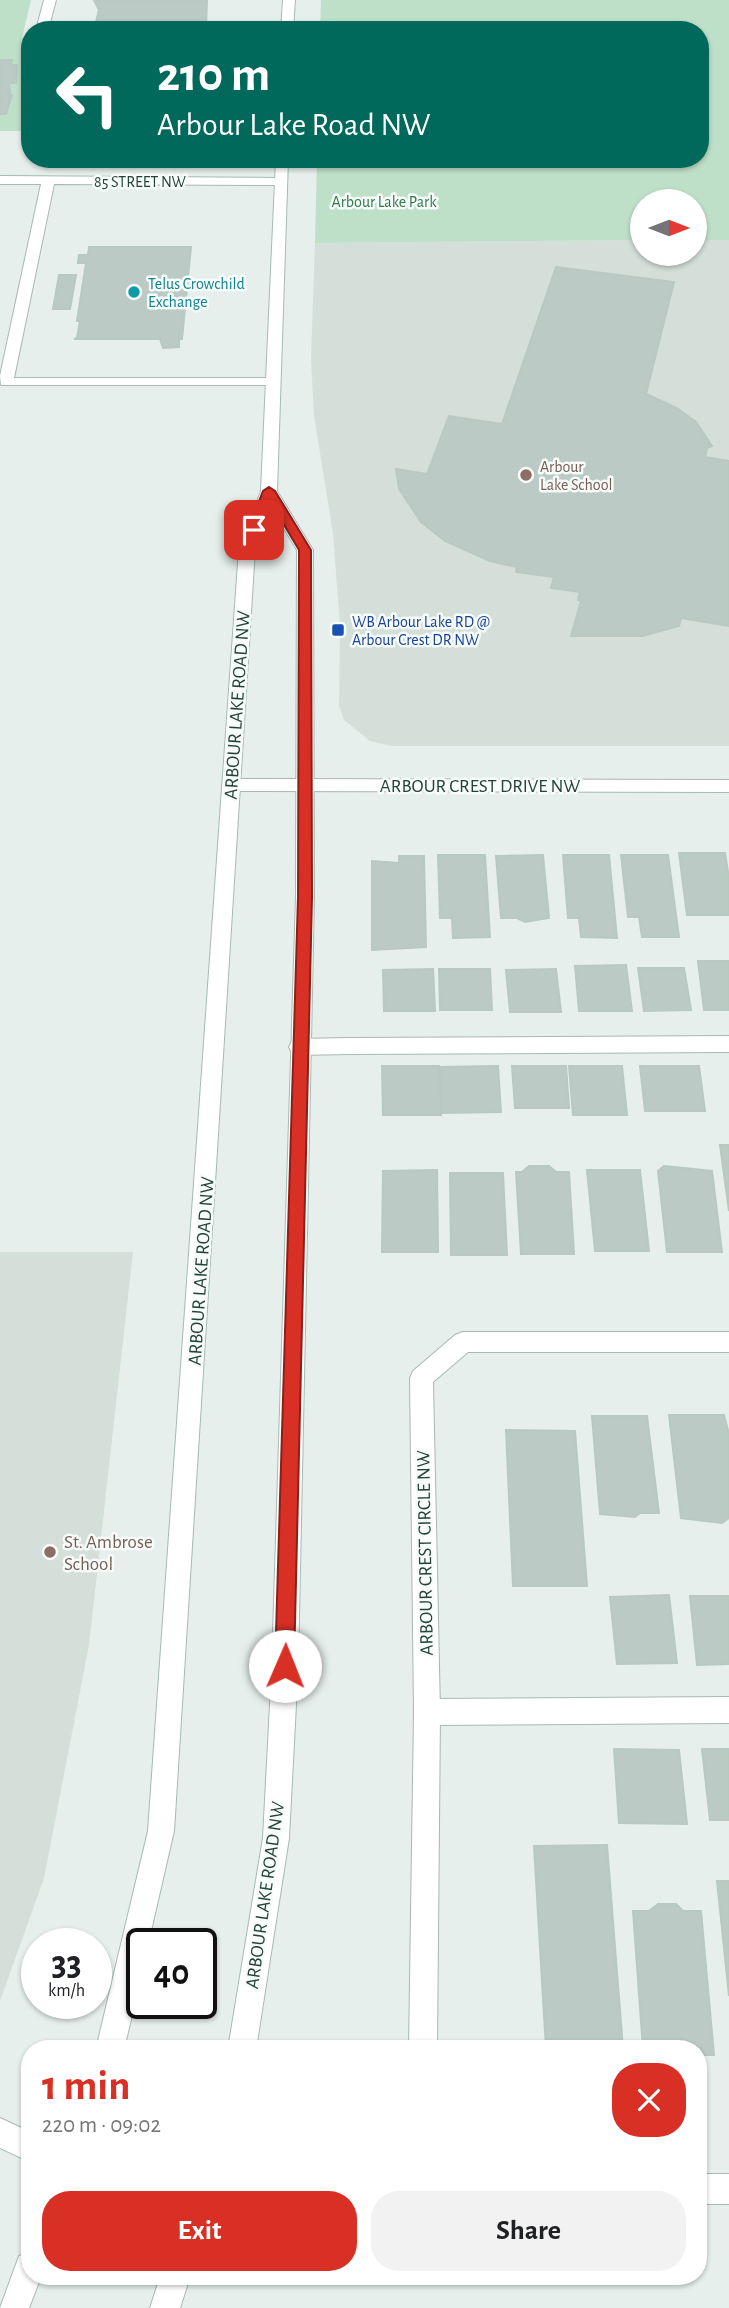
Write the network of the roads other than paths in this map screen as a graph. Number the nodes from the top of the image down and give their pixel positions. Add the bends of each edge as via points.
1 (50, 0) edge
2 (289, 0) edge
3 (44, 21) edge
4 (288, 21) edge
5 (282, 168) edge
6 (0, 180) edge
7 (48, 180) junction
8 (281, 181) junction
9 (273, 382) junction
10 (269, 491) junction
11 (231, 785) junction
12 (305, 785) junction
13 (729, 786) edge
14 (729, 1044) edge
15 (299, 1047) junction
16 (729, 1342) edge
17 (729, 1710) edge
18 (427, 1713) junction
19 (112, 2040) edge
20 (243, 2040) edge
21 (423, 2040) edge
22 (0, 2133) edge
23 (21, 2144) edge
24 (707, 2189) edge
25 (729, 2189) edge
26 (23, 2285) edge
27 (172, 2285) edge
28 (14, 2308) edge
29 (165, 2308) edge

1 - 3 street
2 - 4 street
5 - 8 street, ARBOUR LAKE ROAD NW
6 - 7 street, 85 STREET NW
7 - 8 street, 85 STREET NW
7 - 9 street via 6,382
8 - 9 street, ARBOUR LAKE ROAD NW
9 - 10 street, ARBOUR LAKE ROAD NW
10 - 11 street, ARBOUR LAKE ROAD NW via 247,549
10 - 12 street, ARBOUR LAKE ROAD NW via 305,550
11 - 12 street, ARBOUR CREST DRIVE NW
11 - 19 street, ARBOUR LAKE ROAD NW via 161,1831
12 - 13 street, ARBOUR CREST DRIVE NW
12 - 15 street, ARBOUR LAKE ROAD NW
14 - 15 street
15 - 20 street, ARBOUR LAKE ROAD NW via 285,1666 276,1838
16 - 18 street, ARBOUR CREST CIRCLE NW via 463,1342 421,1378
17 - 18 street
18 - 21 street, ARBOUR CREST CIRCLE NW
22 - 23 street
24 - 25 street
26 - 28 street
27 - 29 street

